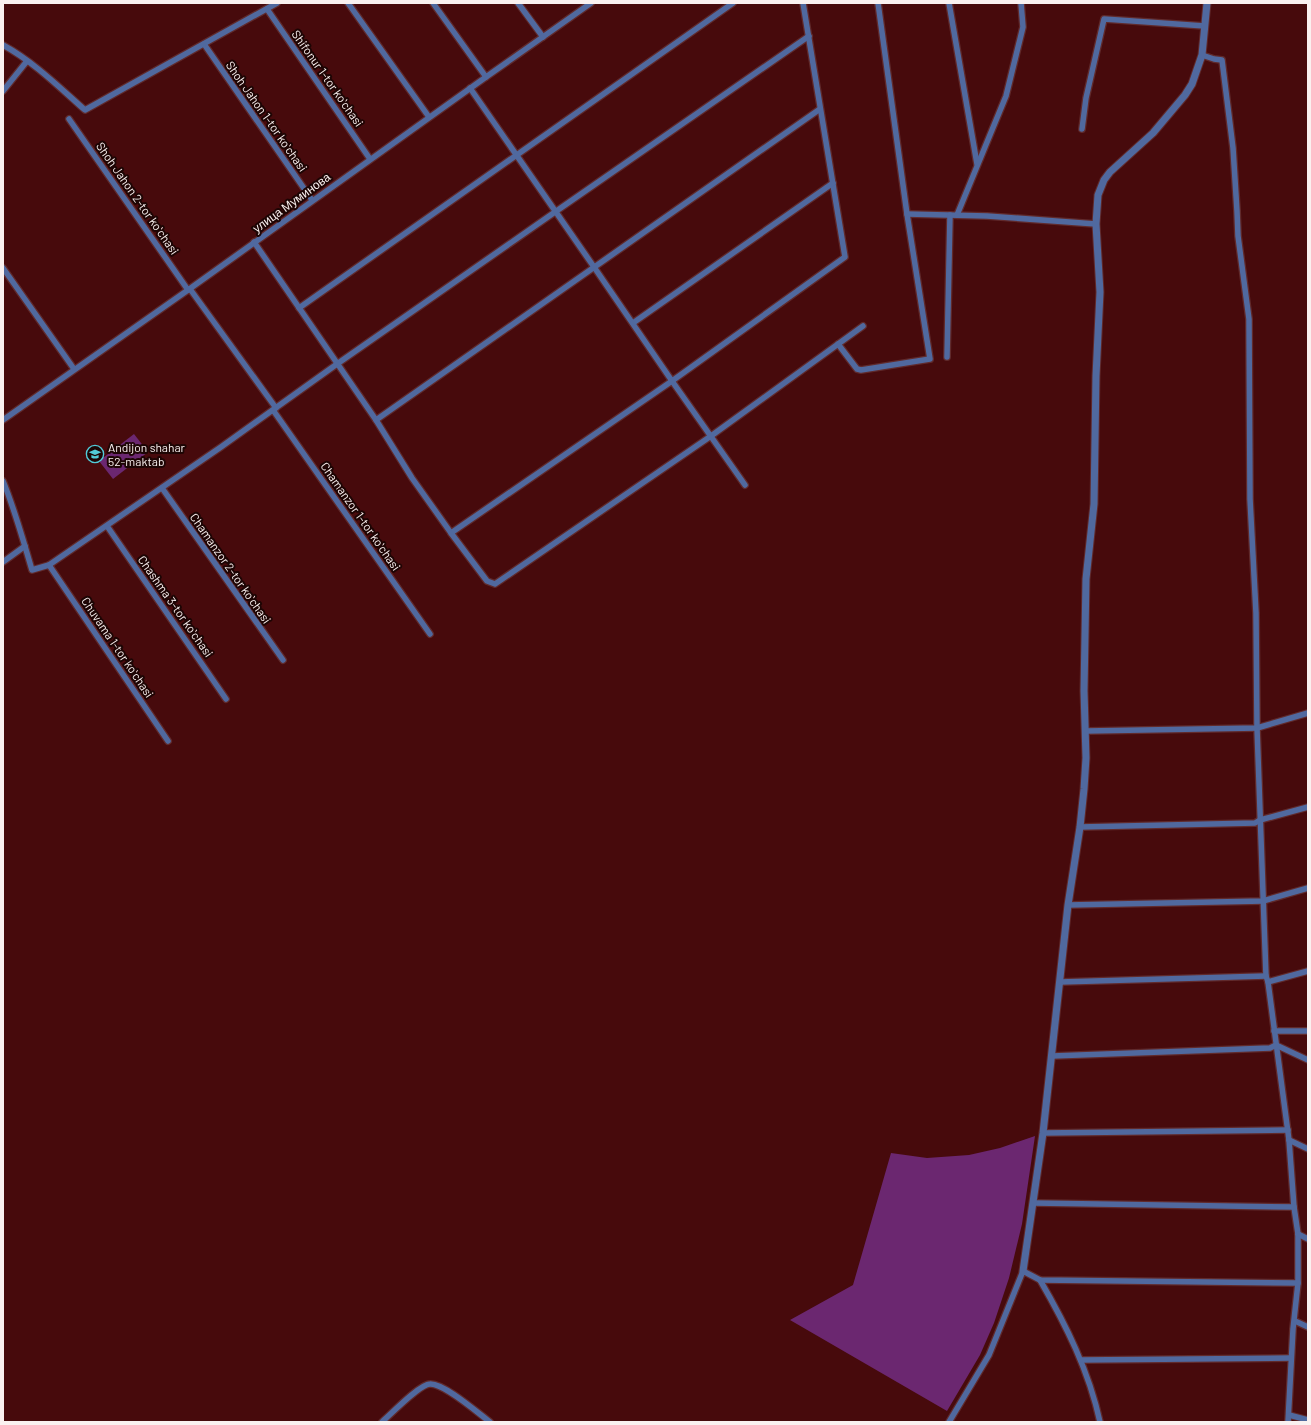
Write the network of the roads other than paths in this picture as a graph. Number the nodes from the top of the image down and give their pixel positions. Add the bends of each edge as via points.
1 (277, 3) edge
2 (348, 3) edge
3 (433, 3) edge
4 (518, 3) edge
5 (591, 3) edge
6 (733, 3) edge
7 (804, 3) edge
8 (878, 3) edge
9 (949, 3) edge
10 (1022, 3) edge
11 (1207, 3) edge
12 (267, 9) junction
13 (1204, 26) junction
14 (809, 36) junction
15 (543, 37) junction
16 (204, 44) junction
17 (3, 45) edge
18 (1202, 55) junction
19 (26, 61) junction
20 (486, 77) junction
21 (470, 88) junction
22 (3, 91) edge
23 (820, 109) junction
24 (429, 117) junction
25 (69, 119) dead end
26 (1082, 129) dead end
27 (516, 156) junction
28 (370, 159) junction
29 (977, 166) junction
30 (833, 183) junction
31 (312, 200) junction
32 (555, 212) junction
33 (907, 214) junction
34 (950, 215) junction
35 (957, 215) junction
36 (1096, 224) junction
37 (254, 242) junction
38 (594, 267) junction
39 (3, 268) edge
40 (189, 290) junction
41 (299, 308) junction
42 (633, 323) junction
43 (863, 326) dead end
44 (838, 344) junction
45 (946, 357) dead end
46 (337, 364) junction
47 (74, 369) junction
48 (672, 381) junction
49 (275, 409) junction
50 (3, 420) edge
51 (376, 420) junction
52 (711, 436) junction
53 (3, 481) edge
54 (745, 485) dead end
55 (162, 488) junction
56 (107, 526) junction
57 (451, 533) junction
58 (25, 546) junction
59 (3, 562) edge
60 (49, 565) junction
61 (430, 634) dead end
62 (283, 660) dead end
63 (226, 699) dead end
64 (1308, 713) edge
65 (1257, 728) junction
66 (1086, 731) junction
67 (168, 740) dead end
68 (1308, 807) edge
69 (1260, 820) junction
70 (1080, 827) junction
71 (1308, 888) edge
72 (1263, 901) junction
73 (1068, 905) junction
74 (1308, 971) edge
75 (1266, 976) junction
76 (1060, 982) junction
77 (1268, 982) junction
78 (1274, 1031) junction
79 (1308, 1031) edge
80 (1276, 1045) junction
81 (1052, 1056) junction
82 (1308, 1060) edge
83 (1288, 1130) junction
84 (1043, 1133) junction
85 (1289, 1140) junction
86 (1308, 1149) edge
87 (1034, 1203) junction
88 (1294, 1207) junction
89 (1298, 1234) junction
90 (1308, 1239) edge
91 (1023, 1271) junction
92 (1040, 1280) junction
93 (1298, 1283) junction
94 (1294, 1321) junction
95 (1308, 1327) edge
96 (1291, 1358) junction
97 (1081, 1360) junction
98 (1289, 1415) junction
99 (1308, 1420) edge
100 (382, 1422) edge
101 (490, 1422) edge
102 (949, 1422) edge
103 (1100, 1422) edge
104 (1288, 1422) edge

1 - 12 street
2 - 24 street
3 - 20 street
4 - 15 street
5 - 15 street, улица Муминова
6 - 27 street
7 - 14 street
8 - 33 street
9 - 29 street
10 - 29 street via 1023,27 1006,96
11 - 13 street
12 - 16 street
12 - 28 street, Shifonur 1-tor koʻchasi
13 - 18 street
13 - 26 street via 1104,19 1086,98
14 - 23 street
14 - 32 street
15 - 20 street, улица Муминова
16 - 19 street via 85,110
16 - 31 street, Shoh Jahon 1-tor koʻchasi
17 - 19 street
18 - 36 street via 1192,84 1185,95 1153,132 1104,180 1098,195
18 - 65 street via 1222,60 1233,148 1238,236 1249,319 1250,499 1256,613
19 - 22 street
20 - 21 street, улица Муминова
21 - 24 street, улица Муминова
21 - 27 street
23 - 30 street
23 - 38 street
24 - 28 street, улица Муминова
25 - 40 street, Shoh Jahon 2-tor koʻchasi
27 - 32 street
27 - 41 street
28 - 31 street, улица Муминова
29 - 35 street
30 - 42 street
30 - 48 street via 845,257
31 - 37 street, улица Муминова
32 - 38 street
32 - 46 street
33 - 34 street
33 - 44 street via 930,359 861,370 856,369
34 - 35 street
34 - 45 street
35 - 36 street
36 - 66 street via 1100,292 1094,504 1086,579
37 - 40 street, улица Муминова
37 - 41 street
38 - 42 street
38 - 51 street
39 - 47 street
40 - 47 street, улица Муминова
40 - 49 street, Chamanzor 1-tor koʻchasi
41 - 46 street
42 - 48 street
43 - 44 street
44 - 52 street
46 - 49 street
46 - 51 street
47 - 50 street, улица Муминова
48 - 52 street
48 - 57 street
49 - 55 street
49 - 61 street, Chamanzor 1-tor koʻchasi
51 - 57 street via 412,478
52 - 54 street
52 - 57 street via 495,584 487,581
53 - 58 street via 14,507
55 - 56 street
55 - 62 street, Chamanzor 2-tor koʻchasi
56 - 60 street
56 - 63 street, Chashma 3-tor koʻchasi
58 - 59 street
58 - 60 street via 32,570
60 - 67 street, Chuvama 1-tor koʻchasi
64 - 65 street
65 - 66 street
65 - 69 street
66 - 70 street
68 - 69 street
69 - 70 street via 1255,823
69 - 72 street
70 - 73 street
71 - 72 street
72 - 73 street
72 - 75 street
73 - 76 street
74 - 77 street
75 - 76 street
75 - 77 street
76 - 81 street
77 - 78 street
78 - 79 street
78 - 80 street
80 - 81 street via 1270,1048
80 - 82 street
80 - 83 street
81 - 84 street
83 - 84 street
83 - 85 street
84 - 87 street
85 - 86 street
85 - 88 street
87 - 88 street
87 - 91 street
88 - 89 street
89 - 90 street
89 - 93 street
91 - 92 street
91 - 102 street via 989,1355
92 - 93 street
92 - 97 street via 1062,1317
93 - 94 street
94 - 95 street
94 - 96 street
96 - 97 street
96 - 98 street
97 - 103 street
98 - 99 street
98 - 104 street
100 - 101 street via 422,1387 430,1384 448,1391

